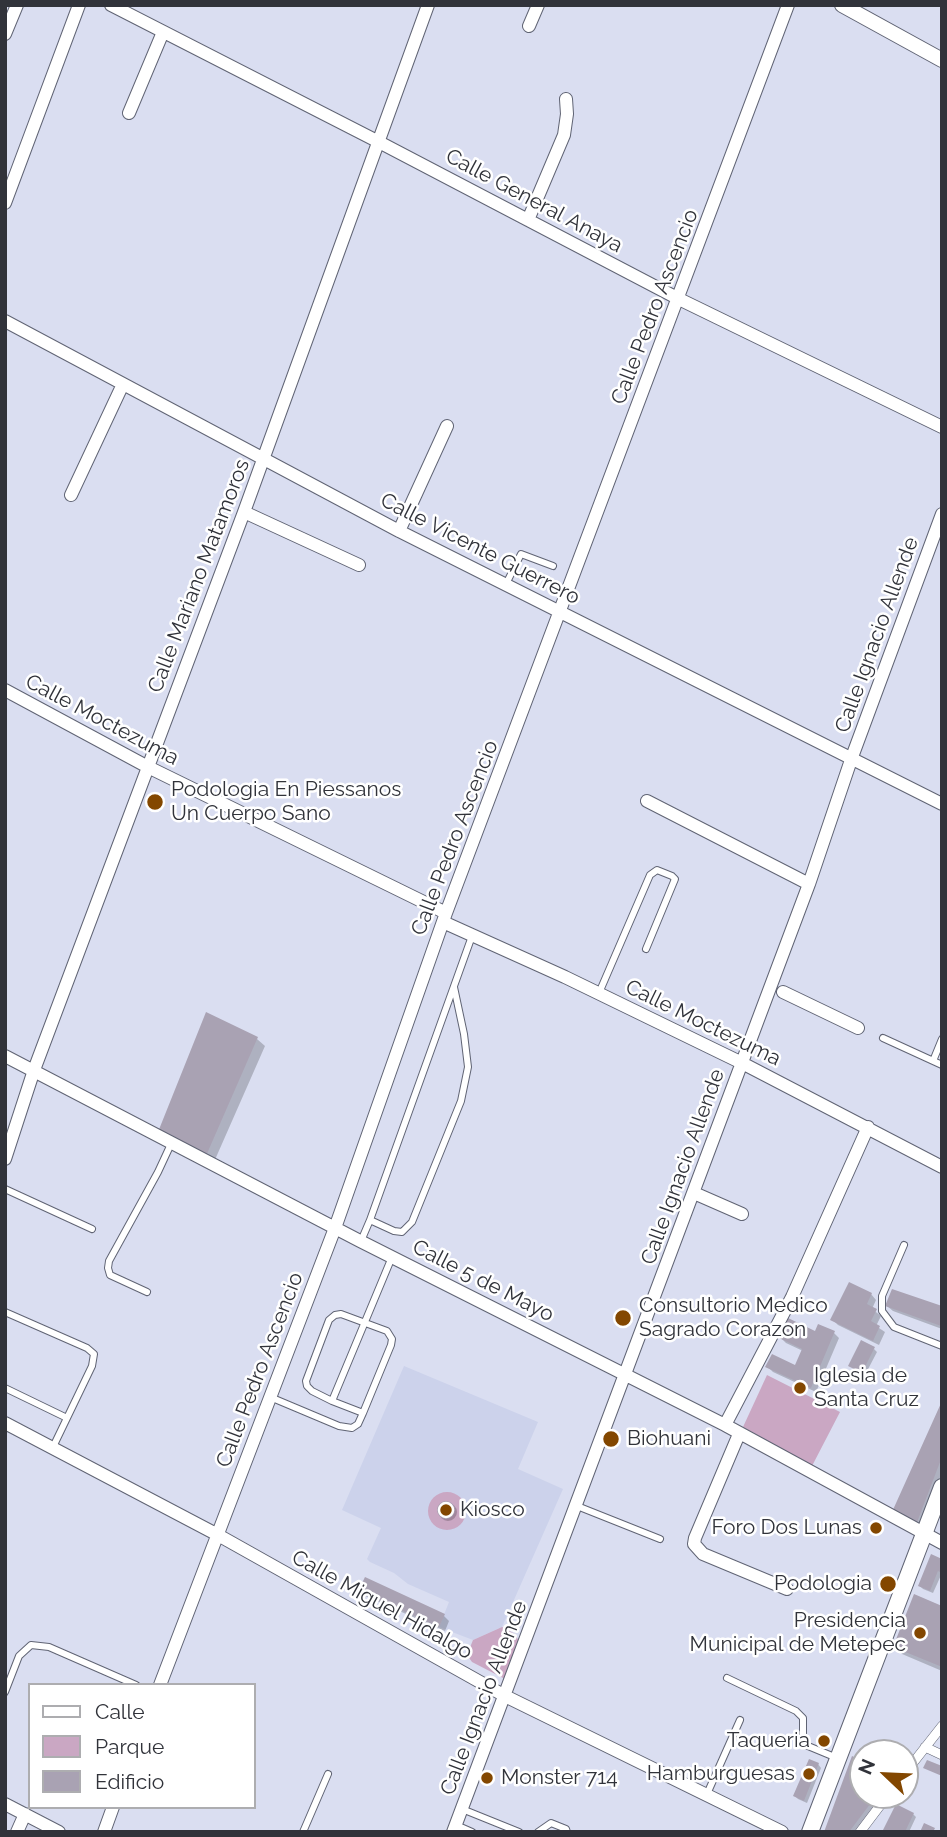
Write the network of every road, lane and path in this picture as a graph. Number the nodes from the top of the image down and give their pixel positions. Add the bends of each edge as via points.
1 (17, 5) edge
2 (79, 5) edge
3 (111, 5) edge
4 (428, 5) edge
5 (538, 5) edge
6 (788, 5) edge
7 (842, 5) edge
8 (530, 26) dead end
9 (163, 32) junction
10 (5, 34) edge
11 (942, 60) edge
12 (566, 99) dead end
13 (129, 113) dead end
14 (377, 141) junction
15 (5, 203) edge
16 (528, 220) junction
17 (679, 299) junction
18 (5, 321) edge
19 (123, 384) junction
20 (447, 426) dead end
21 (942, 427) edge
22 (264, 458) junction
23 (71, 495) dead end
24 (244, 512) junction
25 (942, 513) edge
26 (399, 531) junction
27 (359, 565) dead end
28 (553, 566) dead end
29 (506, 584) junction
30 (561, 612) junction
31 (5, 690) edge
32 (852, 757) junction
33 (148, 767) junction
34 (648, 801) dead end
35 (942, 804) edge
36 (809, 884) junction
37 (444, 917) junction
38 (472, 936) junction
39 (646, 949) dead end
40 (454, 988) junction
41 (777, 989) junction
42 (599, 993) junction
43 (858, 1028) dead end
44 (883, 1038) dead end
45 (942, 1040) edge
46 (5, 1056) edge
47 (933, 1062) junction
48 (742, 1063) junction
49 (942, 1065) edge
50 (34, 1070) junction
51 (868, 1127) junction
52 (172, 1144) junction
53 (5, 1159) edge
54 (942, 1167) edge
55 (5, 1189) edge
56 (694, 1193) junction
57 (742, 1214) dead end
58 (370, 1220) junction
59 (335, 1228) junction
60 (92, 1229) dead end
61 (360, 1241) junction
62 (904, 1245) dead end
63 (392, 1257) junction
64 (147, 1292) dead end
65 (5, 1312) edge
66 (365, 1323) junction
67 (942, 1346) edge
68 (626, 1374) junction
69 (5, 1388) edge
70 (271, 1397) junction
71 (332, 1401) junction
72 (363, 1413) junction
73 (67, 1418) junction
74 (5, 1423) edge
75 (725, 1425) junction
76 (739, 1434) junction
77 (53, 1447) junction
78 (942, 1488) edge
79 (577, 1506) junction
80 (925, 1533) junction
81 (218, 1535) junction
82 (660, 1539) dead end
83 (942, 1543) edge
84 (787, 1589) dead end
85 (727, 1678) dead end
86 (131, 1683) edge
87 (161, 1683) edge
88 (5, 1692) edge
89 (505, 1696) junction
90 (740, 1720) dead end
91 (942, 1726) edge
92 (925, 1747) junction
93 (919, 1755) edge
94 (942, 1755) edge
95 (838, 1758) junction
96 (328, 1774) dead end
97 (707, 1794) junction
98 (5, 1804) edge
99 (112, 1809) edge
100 (462, 1809) junction
101 (877, 1809) edge
102 (25, 1814) junction
103 (455, 1828) edge
104 (17, 1832) edge
105 (59, 1832) edge
106 (104, 1832) edge
107 (303, 1832) edge
108 (472, 1832) edge
109 (519, 1832) edge
110 (538, 1832) edge
111 (567, 1832) edge
112 (782, 1832) edge
113 (810, 1832) edge
114 (860, 1832) edge

1 - 10 street
2 - 15 street
3 - 9 street, Calle General Anaya
4 - 14 street, Calle Mariano Matamoros
5 - 8 street
6 - 17 street, Calle Pedro Ascencio
7 - 11 street
9 - 13 street
9 - 14 street, Calle General Anaya
12 - 16 street via 564,135
14 - 16 street, Calle General Anaya
14 - 22 street, Calle Mariano Matamoros
16 - 17 street, Calle General Anaya
17 - 21 street, Calle General Anaya
17 - 30 street, Calle Pedro Ascencio
18 - 19 street, Calle Vicente Guerrero
19 - 22 street, Calle Vicente Guerrero
19 - 23 street
20 - 26 street
22 - 24 street, Calle Mariano Matamoros
22 - 26 street, Calle Vicente Guerrero
24 - 27 street
24 - 33 street, Calle Mariano Matamoros
25 - 32 street, Calle Ignacio Allende
26 - 29 street, Calle Vicente Guerrero
28 - 29 lane via 522,554
29 - 30 street, Calle Vicente Guerrero
30 - 32 street, Calle Vicente Guerrero
30 - 37 street, Calle Pedro Ascencio
31 - 33 street, Calle Moctezuma
32 - 35 street, Calle Vicente Guerrero
32 - 36 street, Calle Ignacio Allende
33 - 37 street, Calle Moctezuma
33 - 50 street, Calle Mariano Matamoros
34 - 36 street
36 - 41 street, Calle Ignacio Allende
37 - 38 street, Calle Moctezuma
37 - 59 street, Calle Pedro Ascencio
38 - 40 lane
38 - 42 street, Calle Moctezuma
39 - 42 lane via 675,879 657,870 650,875
40 - 58 lane
40 - 58 lane via 468,1068 461,1101 408,1228 402,1232
41 - 43 street
41 - 48 street, Calle Ignacio Allende
42 - 48 street, Calle Moctezuma
44 - 47 lane
45 - 47 lane
46 - 50 street, Calle 5 de Mayo
47 - 49 lane
48 - 51 street, Calle Moctezuma
48 - 56 street, Calle Ignacio Allende
50 - 52 street, Calle 5 de Mayo
50 - 53 street, Calle Mariano Matamoros
51 - 54 street, Calle Moctezuma
51 - 75 street via 792,1297
52 - 59 street, Calle 5 de Mayo
52 - 64 lane via 109,1261 110,1275
55 - 60 lane
56 - 57 street
56 - 68 street, Calle Ignacio Allende
58 - 61 lane
59 - 61 street, Calle 5 de Mayo
59 - 70 street, Calle Pedro Ascencio
61 - 63 street, Calle 5 de Mayo
62 - 67 lane via 882,1296 881,1311 894,1327
63 - 66 lane
63 - 68 street, Calle 5 de Mayo
65 - 73 lane via 94,1354
66 - 71 lane
66 - 71 lane via 341,1314 330,1320 306,1381 312,1391
66 - 72 lane via 387,1331 392,1339
68 - 75 street, Calle 5 de Mayo
68 - 79 street, Calle Ignacio Allende
69 - 73 lane
70 - 72 lane via 346,1428 358,1424
70 - 81 street, Calle Pedro Ascencio
71 - 72 lane
73 - 77 lane
74 - 77 street, Calle Miguel Hidalgo
75 - 76 street, Calle 5 de Mayo
76 - 80 street, Calle 5 de Mayo
76 - 84 street via 694,1545 703,1554
77 - 81 street, Calle Miguel Hidalgo
78 - 80 main road
79 - 82 lane
79 - 89 street, Calle Ignacio Allende
80 - 83 street, Calle 5 de Mayo
80 - 95 main road
81 - 87 street, Calle Pedro Ascencio
81 - 89 street, Calle Miguel Hidalgo
85 - 95 lane via 796,1710 803,1718 803,1740 808,1746
86 - 88 lane via 49,1647 31,1645 19,1656
89 - 97 street, Calle Miguel Hidalgo
89 - 100 street, Calle Ignacio Allende
90 - 97 lane
91 - 92 street
92 - 93 street
92 - 94 street
95 - 113 main road
96 - 107 lane
97 - 112 street, Calle Miguel Hidalgo
98 - 102 street
99 - 106 street
100 - 103 street, Calle Ignacio Allende
100 - 109 lane
101 - 114 street
102 - 104 street
102 - 105 street
103 - 108 lane
110 - 111 lane via 551,1823

